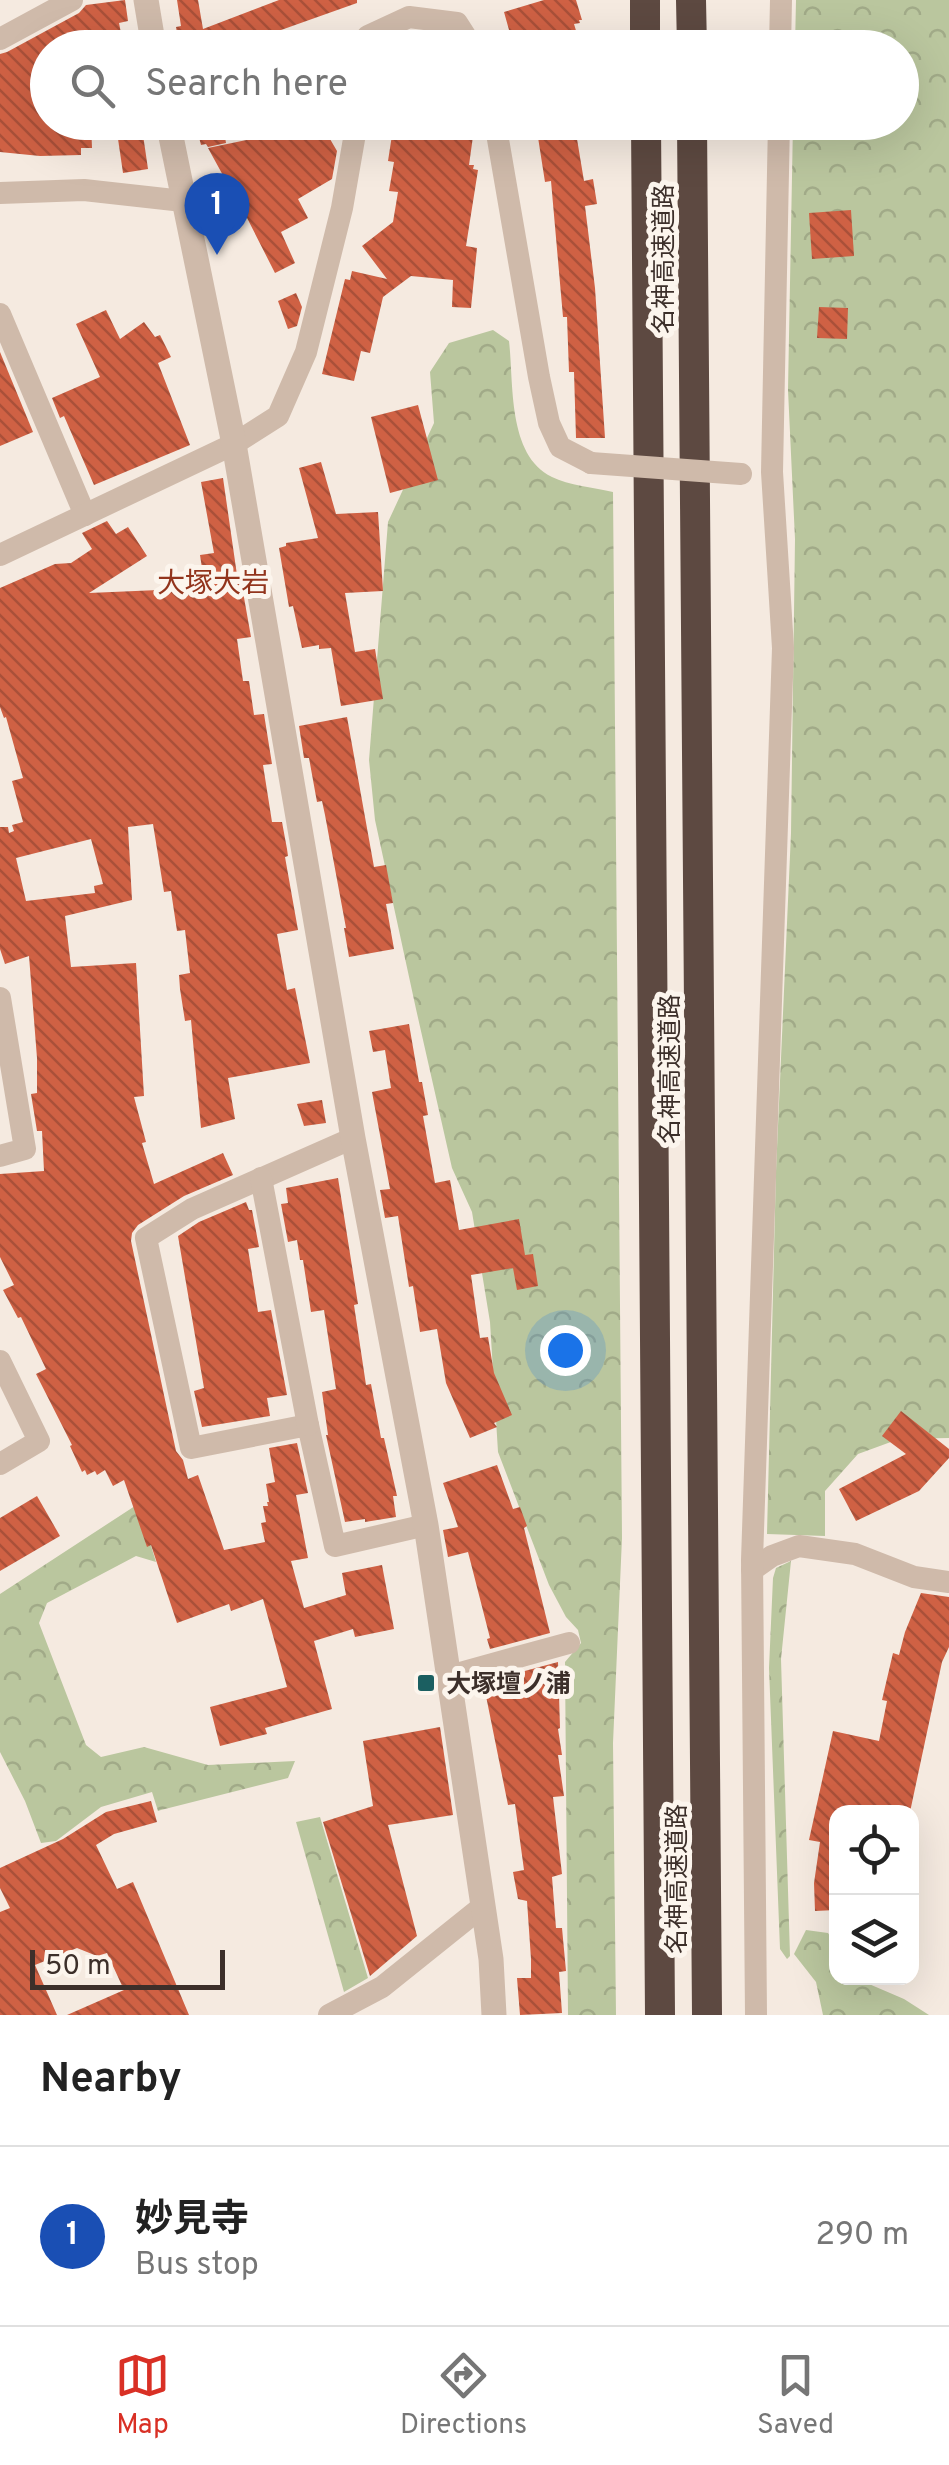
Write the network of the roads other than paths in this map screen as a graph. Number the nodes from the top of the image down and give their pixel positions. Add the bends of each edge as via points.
1 (72, 0) edge
2 (146, 0) edge
3 (645, 0) edge
4 (692, 0) edge
5 (782, 0) edge
6 (151, 30) edge
7 (380, 30) edge
8 (462, 30) edge
9 (646, 30) edge
10 (692, 30) edge
11 (781, 30) edge
12 (0, 39) edge
13 (171, 140) edge
14 (354, 140) edge
15 (498, 140) edge
16 (646, 140) edge
17 (692, 140) edge
18 (779, 140) edge
19 (0, 192) edge
20 (183, 201) junction
21 (0, 314) edge
22 (234, 444) junction
23 (772, 472) junction
24 (85, 514) junction
25 (0, 555) edge
26 (0, 998) edge
27 (352, 1138) junction
28 (0, 1156) edge
29 (261, 1178) junction
30 (0, 1361) edge
31 (308, 1425) junction
32 (0, 1464) edge
33 (426, 1525) junction
34 (752, 1570) junction
35 (949, 1582) edge
36 (569, 1642) dead end
37 (449, 1676) junction
38 (483, 1906) junction
39 (329, 2015) edge
40 (494, 2015) edge
41 (660, 2015) edge
42 (707, 2015) edge
43 (756, 2015) edge

1 - 12 street
2 - 6 street
3 - 9 highway
4 - 10 highway
5 - 11 street
7 - 8 street via 409,16 457,22
13 - 20 street
14 - 22 street via 306,352 278,416
15 - 23 street, bridge via 538,377 560,446 591,463
16 - 41 highway, 名神高速道路
17 - 42 highway, 名神高速道路
18 - 23 street
19 - 20 street via 84,190
20 - 22 street
21 - 24 street
22 - 24 street
22 - 27 street
23 - 34 street via 783,648
24 - 25 street
26 - 28 street via 24,1149
27 - 29 street
27 - 33 street
29 - 31 street
29 - 31 street via 146,1238 191,1448
30 - 32 street via 39,1441
31 - 33 street via 335,1546
33 - 37 street
34 - 35 street via 799,1546 855,1554 914,1578
34 - 43 street
36 - 37 street
37 - 38 street
38 - 39 street via 382,1988
38 - 40 street

